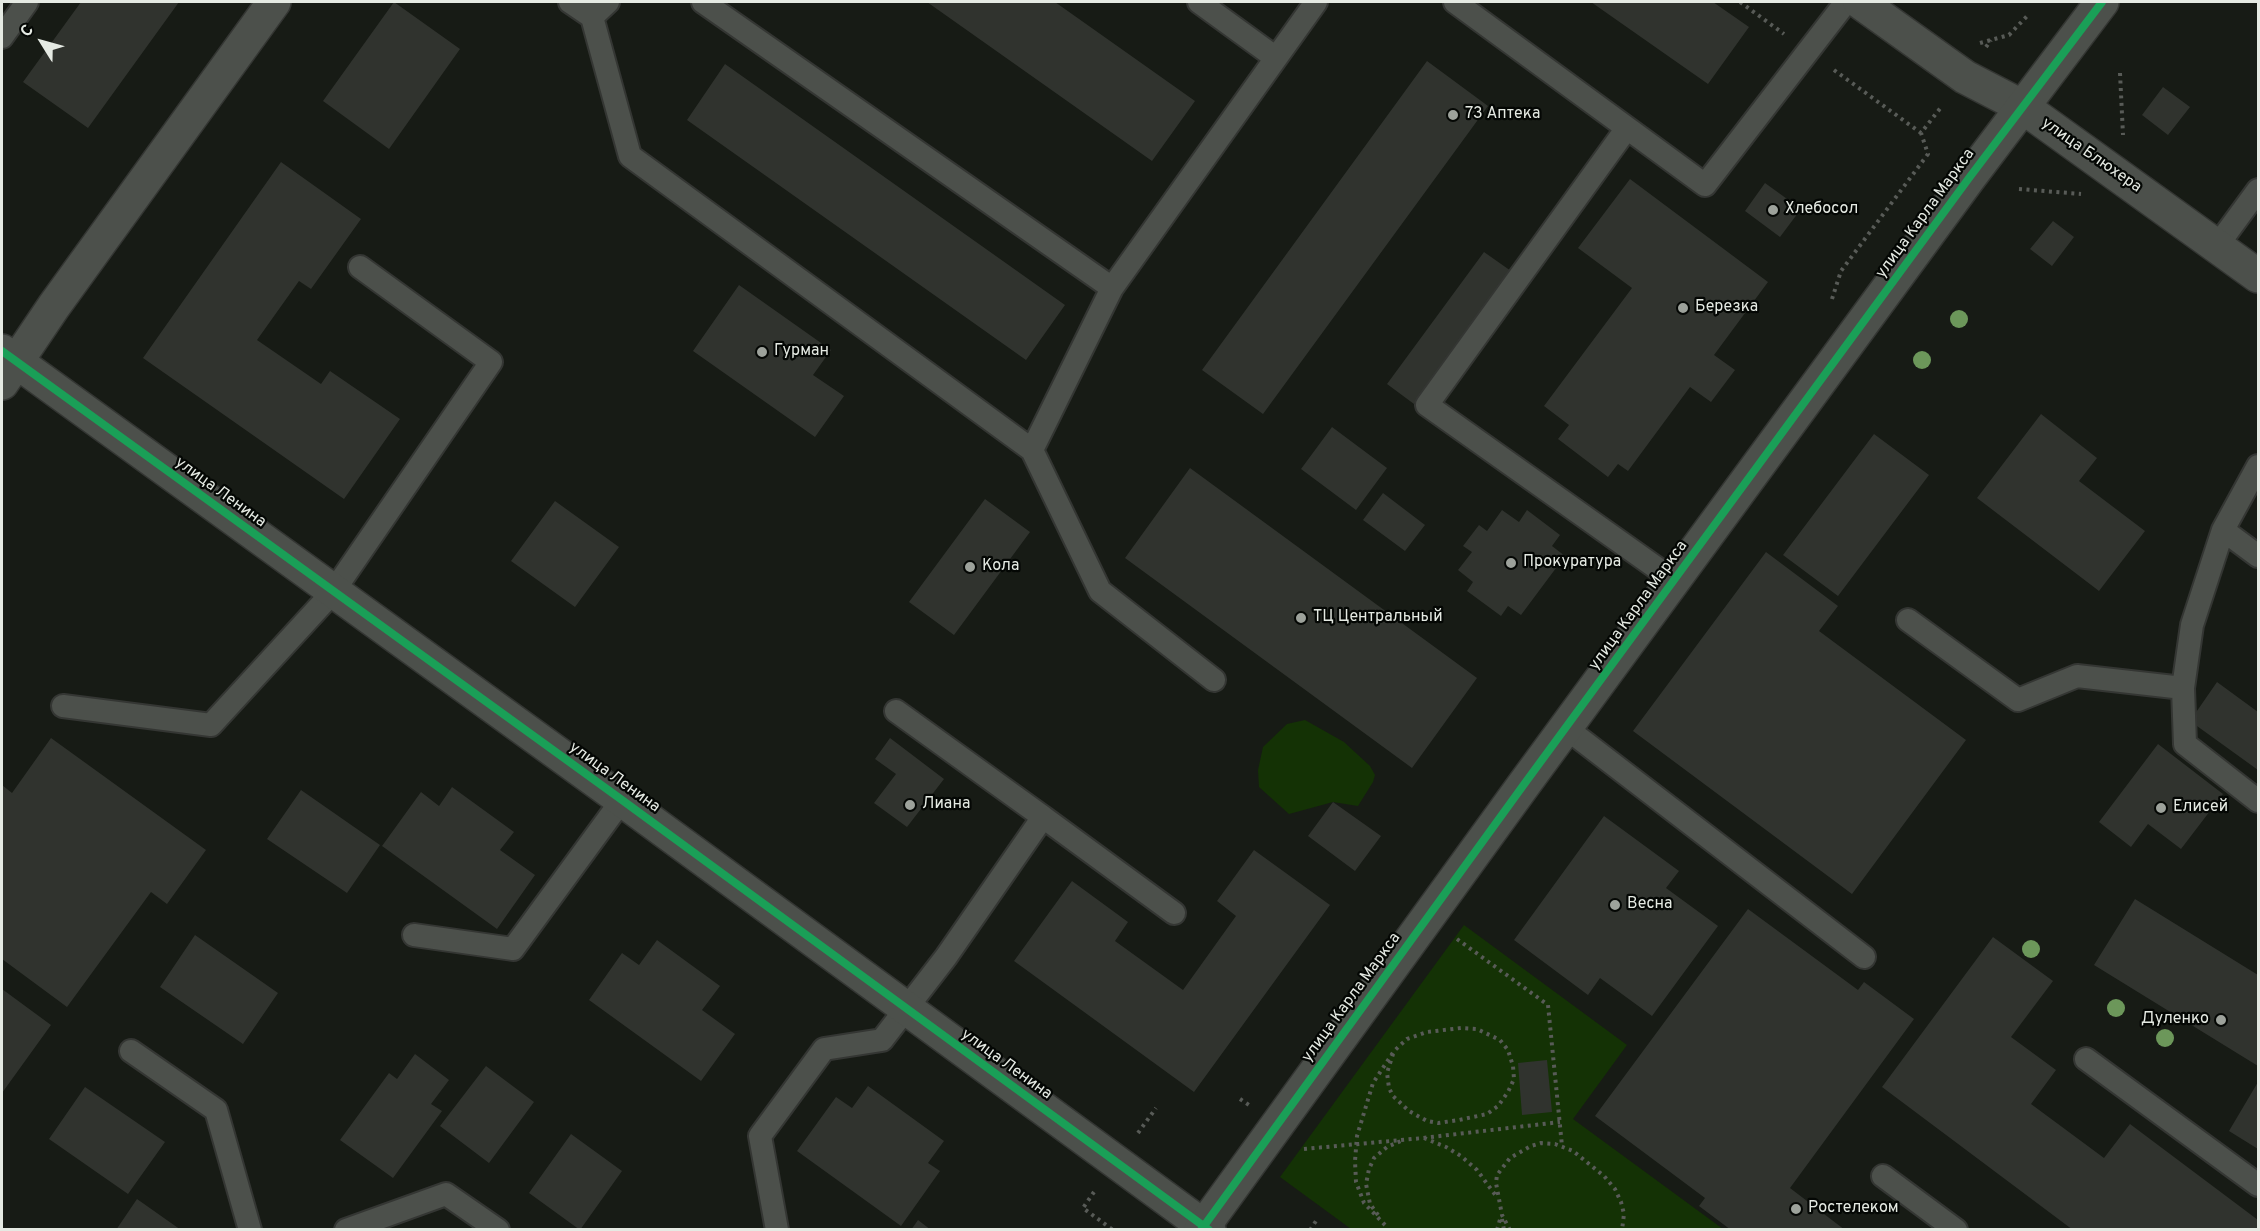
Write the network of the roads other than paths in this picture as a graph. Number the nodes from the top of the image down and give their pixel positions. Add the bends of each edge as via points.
1 (27, 2) edge
2 (274, 2) edge
3 (570, 2) edge
4 (704, 2) edge
5 (1199, 2) edge
6 (1316, 2) edge
7 (1455, 2) edge
8 (1846, 2) edge
9 (1860, 2) edge
10 (2102, 2) edge
11 (600, 9) edge
12 (2, 37) edge
13 (1276, 58) junction
14 (2023, 107) junction
15 (1627, 128) junction
16 (2259, 190) edge
17 (2217, 246) junction
18 (360, 267) dead end
19 (2259, 276) edge
20 (1112, 288) junction
21 (6, 365) edge
22 (1032, 450) junction
23 (2259, 466) edge
24 (2223, 530) junction
25 (2259, 556) edge
26 (1676, 581) junction
27 (333, 592) junction
28 (1908, 620) dead end
29 (1214, 680) dead end
30 (2183, 688) junction
31 (63, 706) dead end
32 (896, 711) dead end
33 (1566, 728) junction
34 (622, 800) junction
35 (2259, 801) edge
36 (1043, 817) junction
37 (1174, 913) dead end
38 (414, 934) dead end
39 (1864, 957) dead end
40 (907, 1009) junction
41 (131, 1051) dead end
42 (2086, 1059) dead end
43 (1883, 1176) dead end
44 (2259, 1185) edge
45 (1205, 1228) edge
46 (250, 1230) edge
47 (346, 1230) edge
48 (498, 1230) edge
49 (777, 1230) edge
50 (1956, 1230) edge

1 - 12 lane
2 - 21 street via 54,306
3 - 11 lane
4 - 20 lane
5 - 13 lane
6 - 13 lane
7 - 15 lane
8 - 15 lane via 1705,185
9 - 14 street, улица Блюхера via 1965,78
10 - 14 street, улица Карла Маркса
11 - 22 lane via 630,156
13 - 20 lane
14 - 17 street, улица Блюхера
14 - 26 street, улица Карла Маркса
15 - 26 lane via 1427,405
16 - 17 lane
17 - 19 street, улица Блюхера
18 - 27 lane via 491,362
20 - 22 lane
21 - 27 street, улица Ленина
22 - 29 lane via 1100,591
23 - 24 lane
24 - 25 lane
24 - 30 lane via 2192,625
26 - 33 street, улица Карла Маркса
27 - 31 lane via 211,725
27 - 34 street, улица Ленина
28 - 30 lane via 2018,700 2077,676
30 - 35 lane via 2185,744
32 - 36 lane
33 - 39 lane
33 - 45 street, улица Карла Маркса
34 - 38 lane via 513,949
34 - 40 street, улица Ленина
36 - 37 lane
36 - 40 lane
40 - 45 street, улица Ленина
40 - 49 lane via 882,1040 824,1049 760,1136
41 - 46 lane via 216,1110
42 - 44 lane
43 - 50 lane
47 - 48 lane via 446,1194

